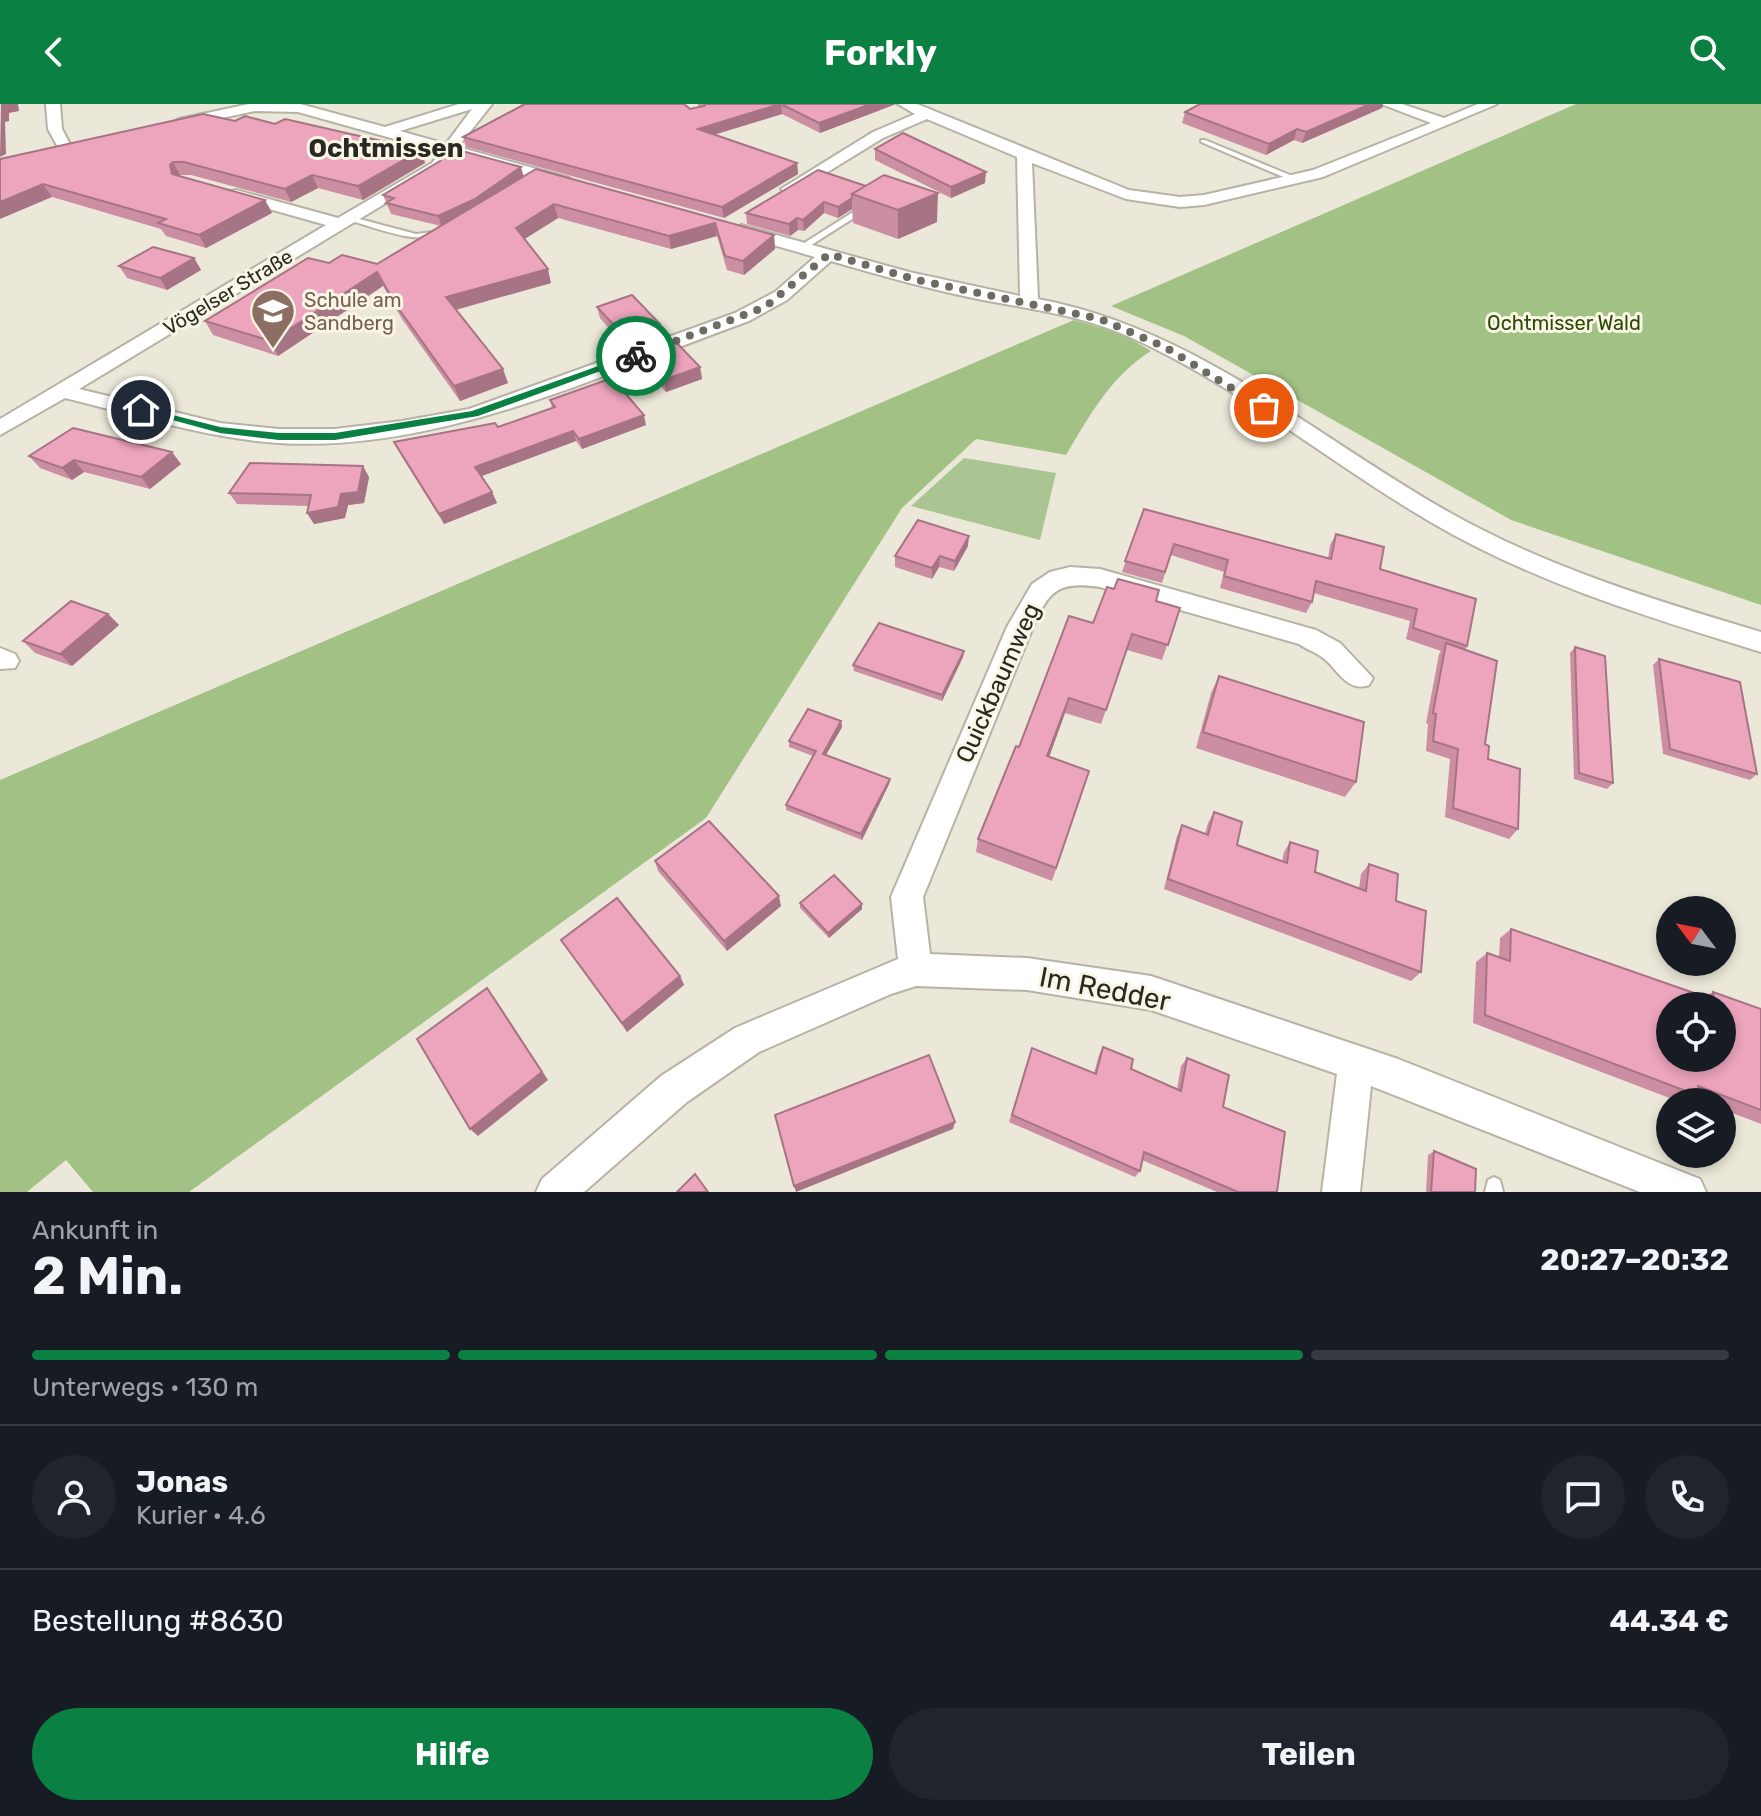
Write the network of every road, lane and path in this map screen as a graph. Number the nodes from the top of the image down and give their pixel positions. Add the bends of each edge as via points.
1 (53, 104) edge
2 (271, 104) edge
3 (473, 104) edge
4 (485, 104) edge
5 (905, 104) edge
6 (1388, 104) edge
7 (1490, 104) edge
8 (259, 106) edge
9 (926, 114) junction
10 (1442, 122) junction
11 (167, 126) edge
12 (387, 131) junction
13 (1203, 141) dead end
14 (66, 148) edge
15 (452, 150) junction
16 (1024, 155) junction
17 (1298, 180) junction
18 (585, 187) edge
19 (213, 189) edge
20 (777, 196) edge
21 (869, 206) edge
22 (752, 211) edge
23 (346, 221) junction
24 (451, 230) edge
25 (802, 247) junction
26 (829, 254) junction
27 (1029, 302) junction
28 (62, 391) junction
29 (0, 428) edge
30 (1761, 642) edge
31 (1360, 678) dead end
32 (916, 970) junction
33 (1356, 1062) junction
34 (555, 1192) edge
35 (1341, 1192) edge
36 (1687, 1192) edge

1 - 14 street via 55,129
2 - 8 lane
3 - 12 street
4 - 15 street, Vögelser Straße
5 - 9 street
6 - 10 street
7 - 10 street
8 - 11 street
8 - 12 street via 299,108
9 - 16 street
9 - 20 street via 878,135
10 - 17 street
12 - 15 street
13 - 17 lane
15 - 18 street via 534,178
15 - 23 street, Vögelser Straße via 437,166
16 - 17 street via 1152,200 1204,200
16 - 27 street
19 - 23 street
21 - 25 lane
22 - 25 street via 727,226
23 - 24 lane via 416,236
23 - 28 street, Vögelser Straße
25 - 26 street
26 - 27 street via 917,280
26 - 28 street via 781,296 742,317 474,414 402,428 335,436 220,430
27 - 30 street via 1100,319 1165,347 1415,503 1507,552 1593,587
28 - 29 street, Vögelser Straße
31 - 32 street, Quickbaumweg via 1331,650 1307,637 1100,578 1060,575 1047,582 1016,635 907,897
32 - 33 street, Im Redder via 1027,974 1151,993
32 - 34 street, Im Redder via 747,1040 674,1089
33 - 35 street
33 - 36 street, Im Redder

